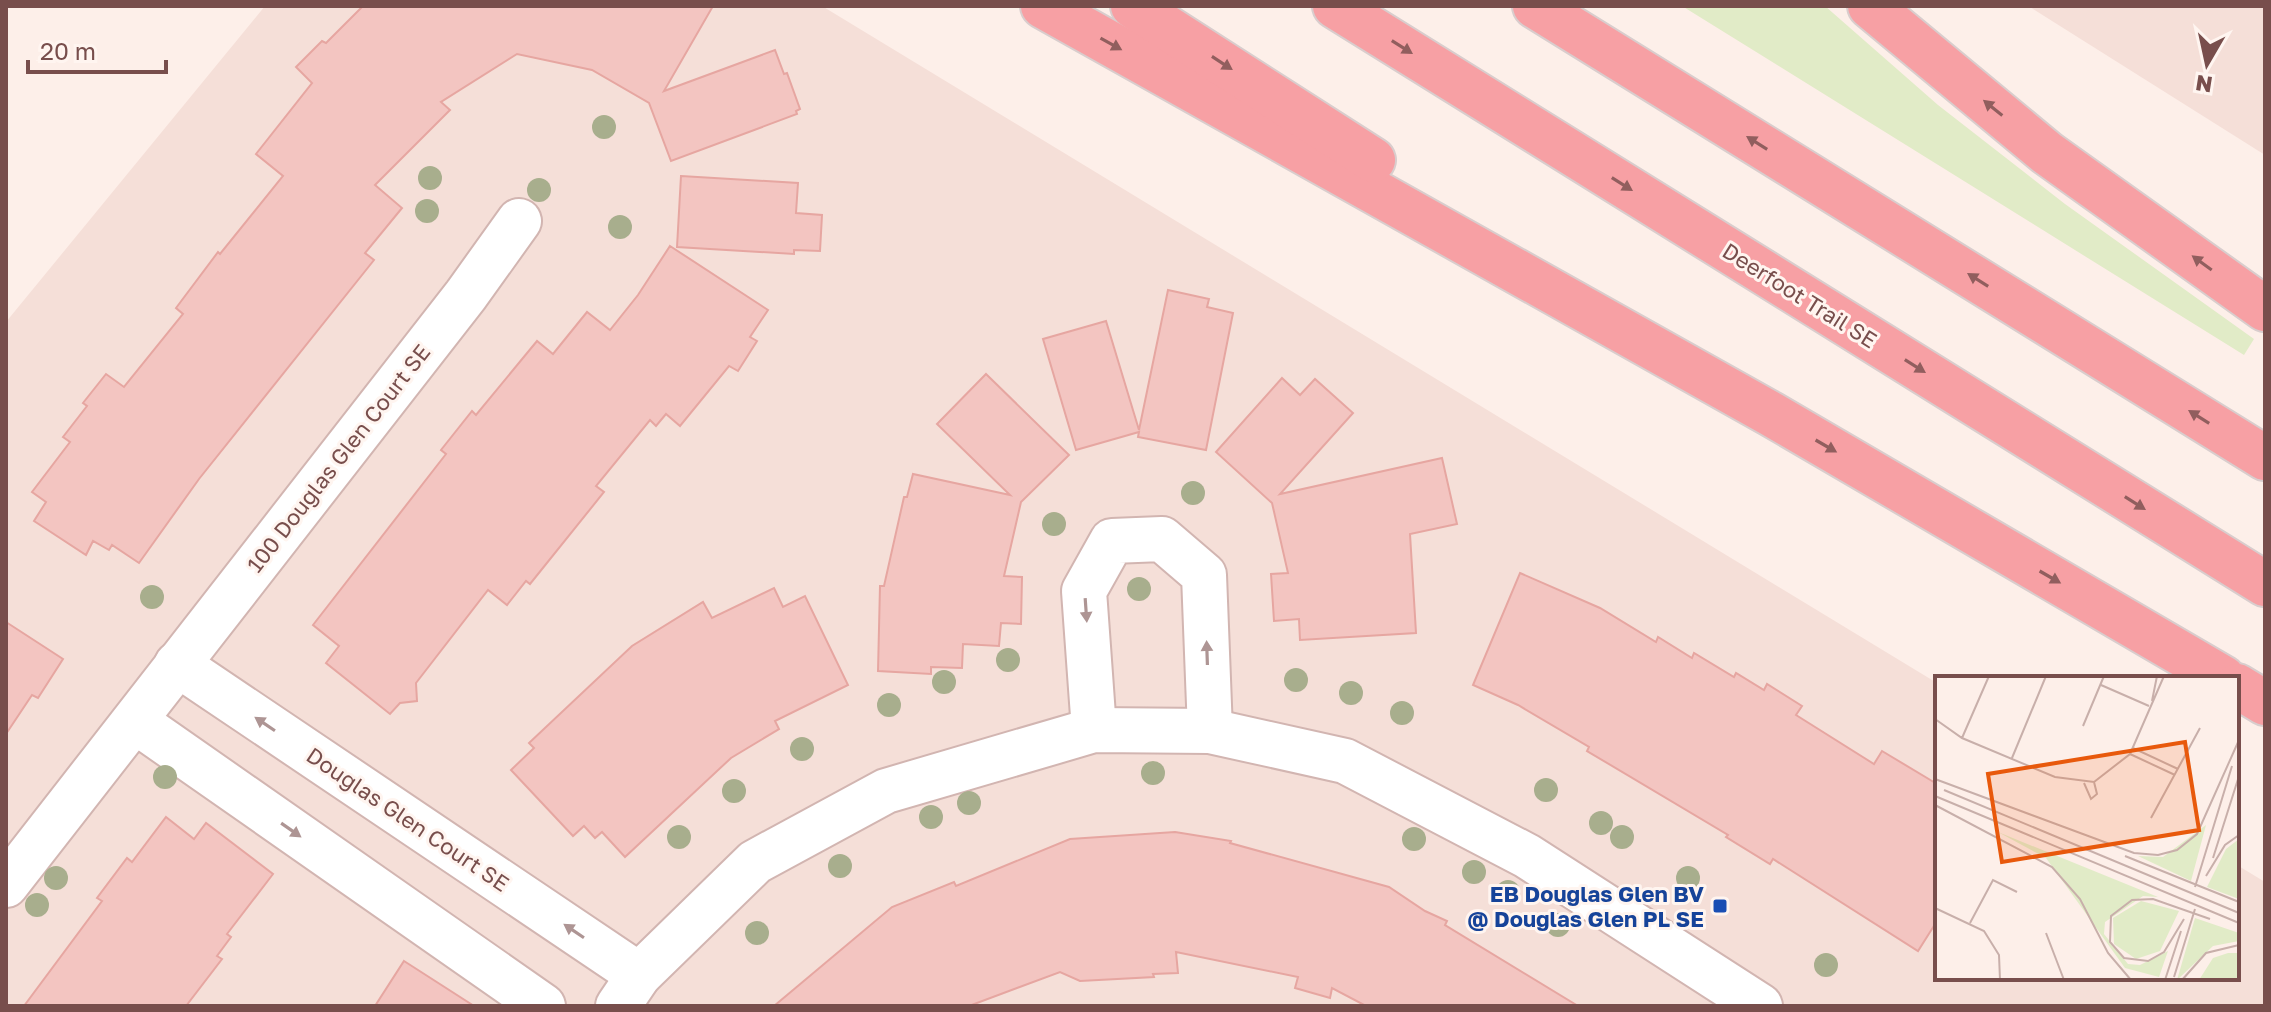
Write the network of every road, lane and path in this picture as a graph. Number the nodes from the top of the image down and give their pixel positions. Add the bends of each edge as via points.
1 (1043, 6) edge
2 (1133, 6) edge
3 (1335, 6) edge
4 (1535, 6) edge
5 (1870, 6) edge
6 (519, 221) dead end
7 (2265, 309) edge
8 (1771, 414) junction
9 (2265, 458) edge
10 (2265, 584) edge
11 (2220, 676) edge
12 (2239, 687) edge
13 (156, 693) junction
14 (2265, 703) edge
15 (1094, 730) junction
16 (1210, 731) junction
17 (6, 885) edge
18 (629, 990) edge
19 (543, 1006) edge
20 (1760, 1006) edge

1 -> 8 highway
2 -> 8 highway
3 -> 10 highway, Deerfoot Trail SE
9 -> 4 highway
7 -> 5 highway via 2047,153
6 - 13 street, 100 Douglas Glen Court SE
8 -> 11 highway
12 - 14 highway
13 - 17 street, 100 Douglas Glen Court SE
18 -> 13 street, Douglas Glen Court SE
13 -> 19 street
15 - 16 street
16 -> 15 street via 1204,575 1162,539 1112,541 1084,591
15 - 18 street via 886,791 755,862
16 - 20 street via 1345,761 1527,856

